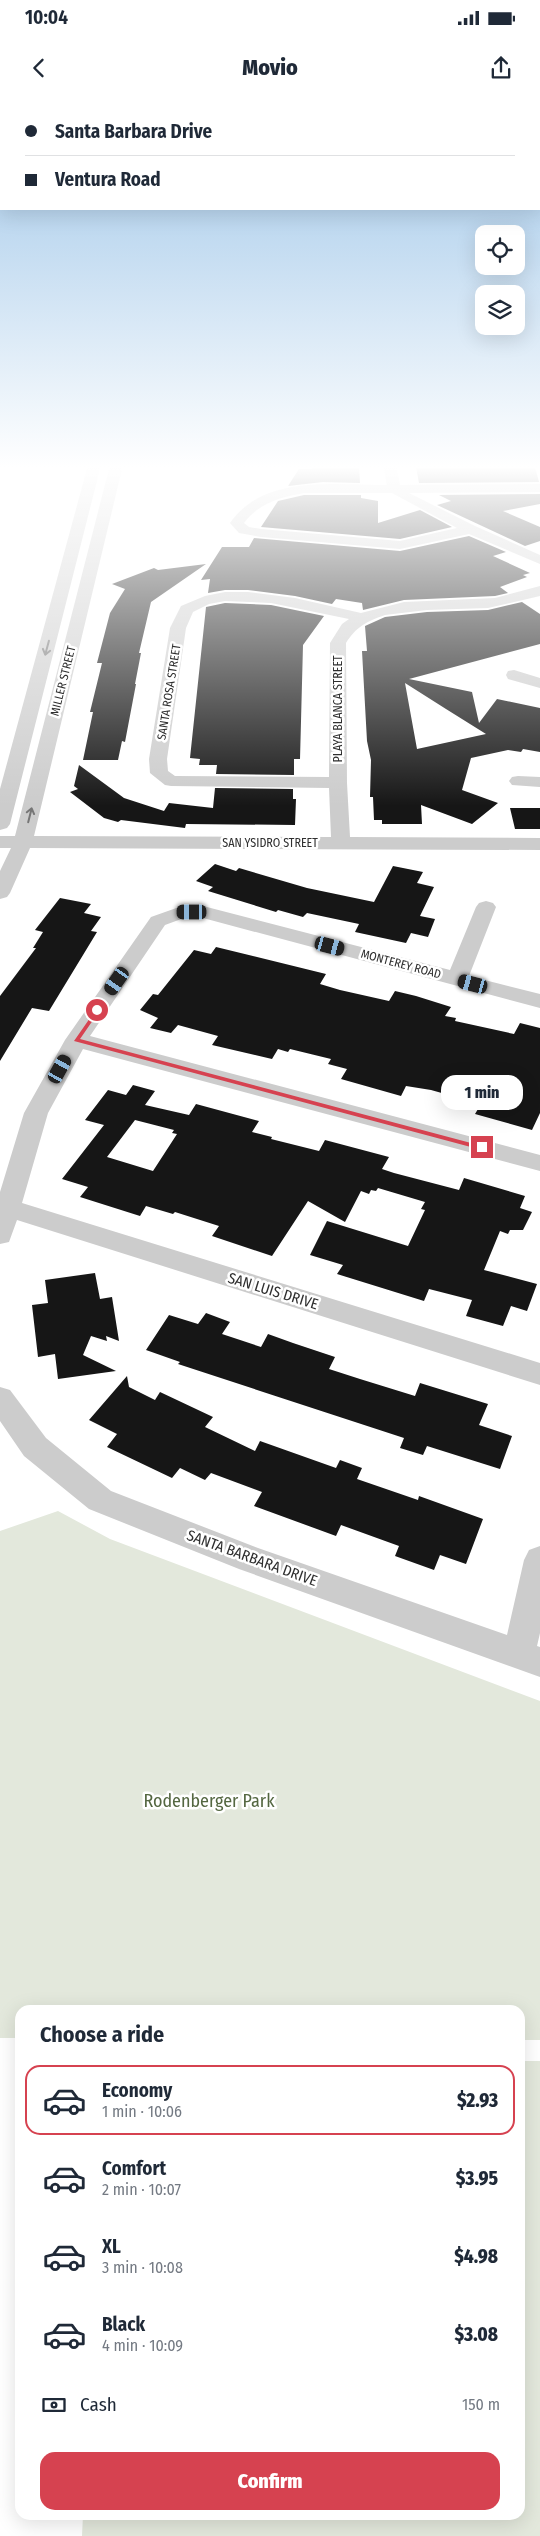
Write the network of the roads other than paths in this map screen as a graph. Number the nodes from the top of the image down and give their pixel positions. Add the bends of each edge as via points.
1 (65, 579) edge
2 (89, 579) edge
3 (540, 591) edge
4 (360, 617) junction
5 (514, 675) dead end
6 (540, 683) edge
7 (518, 781) dead end
8 (540, 782) edge
9 (338, 783) junction
10 (0, 824) edge
11 (0, 842) edge
12 (23, 842) junction
13 (341, 844) junction
14 (540, 844) edge
15 (0, 893) edge
16 (486, 907) dead end
17 (457, 979) junction
18 (540, 1002) edge
19 (76, 1040) junction
20 (540, 1163) edge
21 (6, 1208) junction
22 (0, 1235) edge
23 (540, 1374) edge
24 (0, 1398) edge
25 (540, 1560) edge
26 (530, 1658) edge

1 -> 10 street, MILLER STREET
12 -> 2 street, MILLER STREET
3 - 4 street via 488,603 421,605
4 - 9 street, PLAYA BLANCA STREET via 347,626 338,642
4 - 9 street, SANTA ROSA STREET via 242,596 205,599 186,609 178,628 158,759 158,773 171,781
5 - 6 street
7 - 8 street
9 - 13 street, PLAYA BLANCA STREET
11 - 12 street, SAN YSIDRO STREET
12 - 13 street, SAN YSIDRO STREET
12 - 15 street, MILLER STREET
13 - 14 street, SAN YSIDRO STREET
16 - 17 street
17 - 18 street, MONTEREY ROAD
17 - 19 street, MONTEREY ROAD via 203,912 174,914 158,922
19 - 20 street
19 - 21 street via 36,1113
21 - 22 street
21 - 23 street, SAN LUIS DRIVE
24 - 26 street, SANTA BARBARA DRIVE via 36,1447 100,1500 250,1559
25 - 26 street

